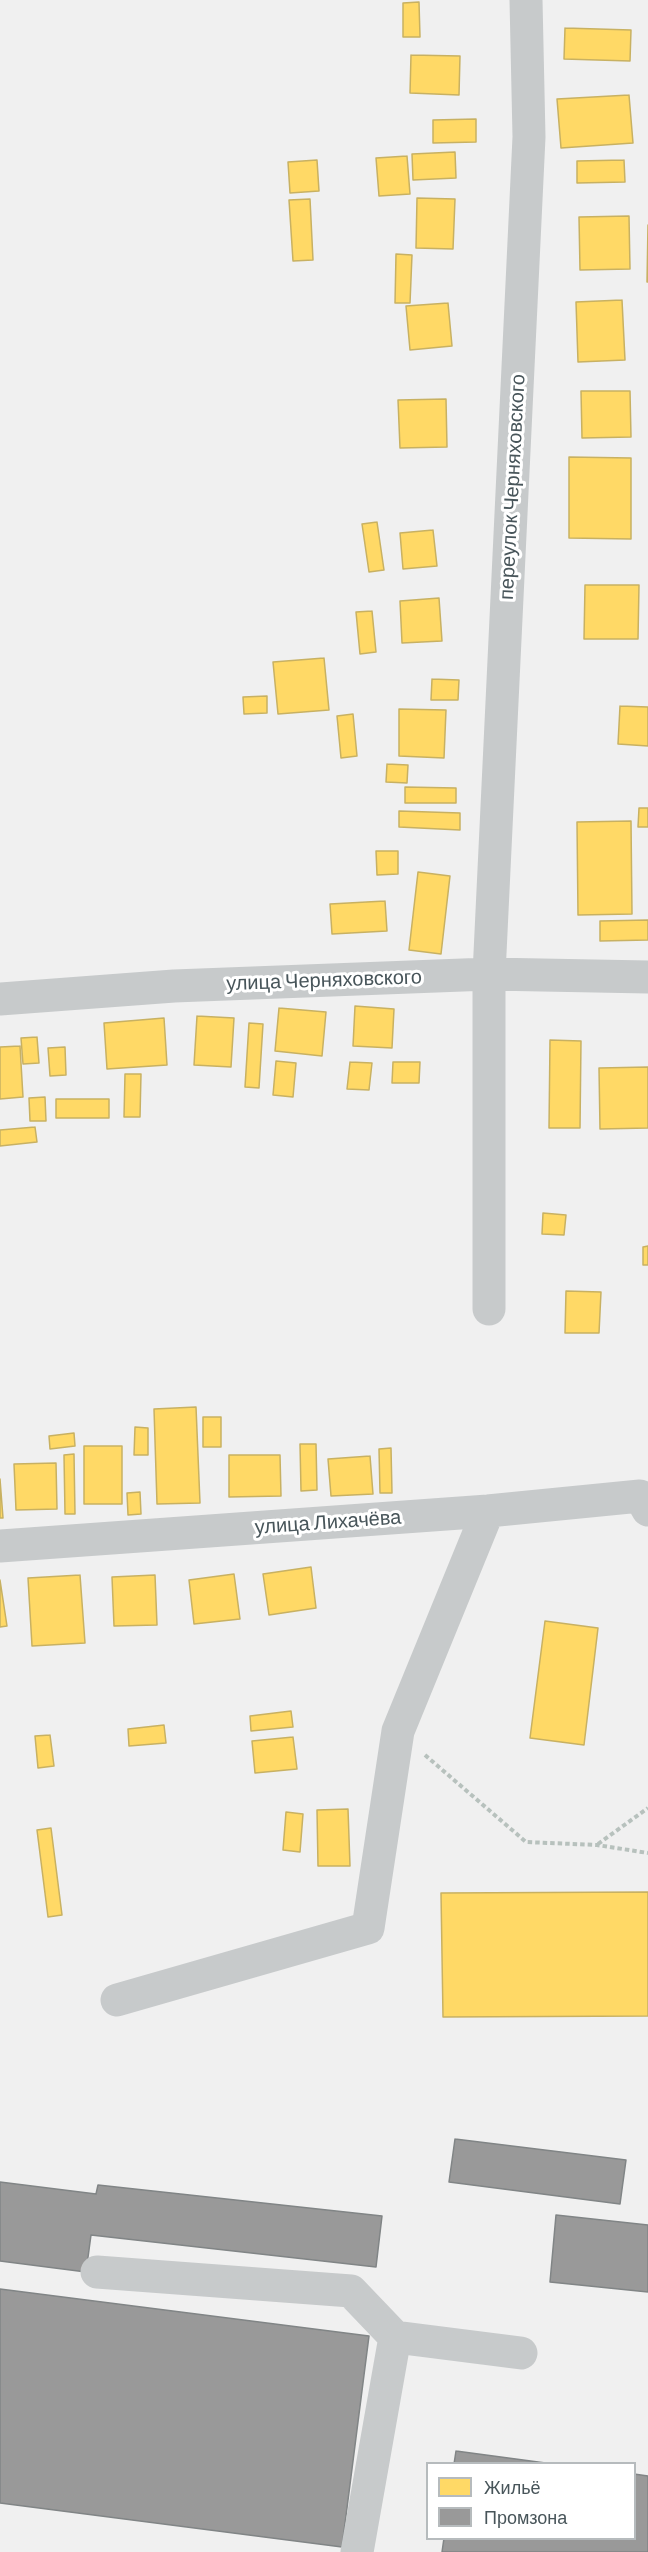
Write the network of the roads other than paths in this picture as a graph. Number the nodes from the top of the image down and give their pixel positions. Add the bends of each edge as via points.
1 (526, 0) edge
2 (489, 974) junction
3 (648, 977) edge
4 (0, 999) edge
5 (489, 1309) dead end
6 (645, 1501) edge
7 (488, 1511) junction
8 (0, 1546) edge
9 (117, 2001) dead end
10 (97, 2272) dead end
11 (395, 2337) junction
12 (521, 2353) dead end
13 (357, 2552) edge

1 - 2 street, переулок Черняховского via 529,136
2 - 3 street, улица Черняховского
2 - 4 street, улица Черняховского via 174,986
2 - 5 street, переулок Черняховского
6 - 7 street, улица Лихачёва
7 - 8 street, улица Лихачёва
7 - 9 street via 398,1731 368,1928
10 - 11 street via 351,2291
11 - 12 street
11 - 13 street

